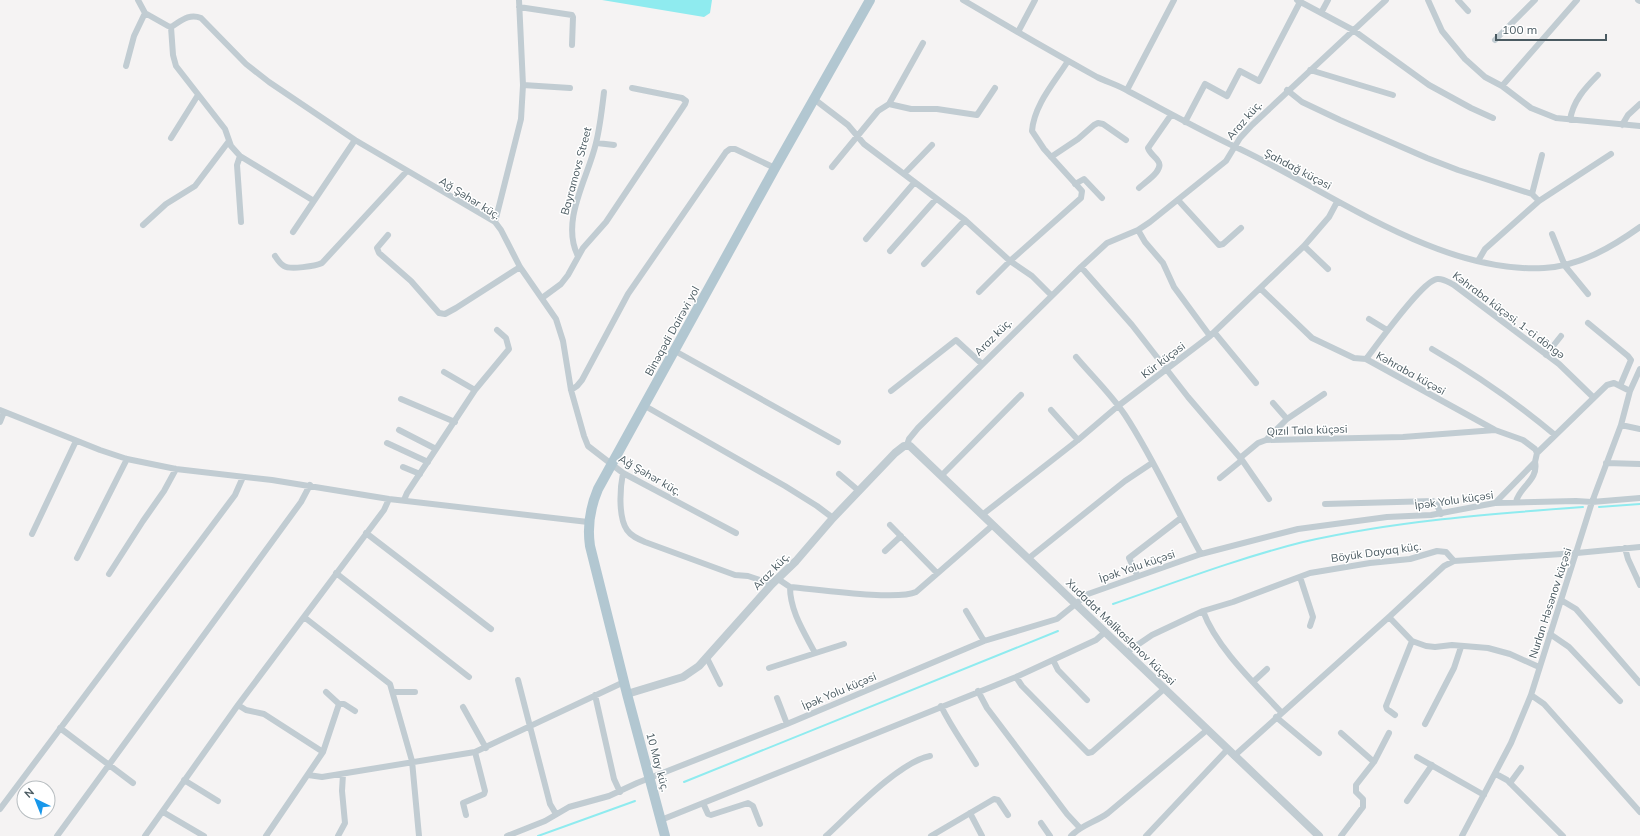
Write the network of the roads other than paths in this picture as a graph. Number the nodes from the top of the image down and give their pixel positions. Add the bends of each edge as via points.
1 (138, 0) edge
2 (870, 0) edge
3 (963, 0) edge
4 (1035, 0) edge
5 (1174, 0) edge
6 (1328, 0) edge
7 (1386, 0) edge
8 (1428, 0) edge
9 (1458, 0) edge
10 (1535, 0) edge
11 (1577, 0) edge
12 (1299, 1) edge
13 (519, 3) edge
14 (1468, 11) dead end
15 (145, 13) junction
16 (1322, 13) junction
17 (171, 27) junction
18 (1353, 30) junction
19 (1018, 32) junction
20 (1495, 40) dead end
21 (923, 43) dead end
22 (572, 45) dead end
23 (1068, 61) junction
24 (126, 66) dead end
25 (1310, 70) junction
26 (1598, 74) dead end
27 (523, 85) junction
28 (1502, 86) junction
29 (570, 88) dead end
30 (632, 88) dead end
31 (995, 88) dead end
32 (1127, 90) junction
33 (1287, 90) junction
34 (604, 92) dead end
35 (198, 95) junction
36 (1393, 95) dead end
37 (814, 99) junction
38 (889, 104) junction
39 (1640, 104) edge
40 (1171, 115) junction
41 (1493, 118) dead end
42 (1570, 120) junction
43 (1185, 122) junction
44 (1622, 125) junction
45 (1640, 126) edge
46 (171, 138) dead end
47 (857, 138) junction
48 (355, 140) junction
49 (1126, 140) dead end
50 (229, 141) junction
51 (596, 143) junction
52 (614, 145) dead end
53 (932, 145) dead end
54 (1234, 147) junction
55 (1611, 154) dead end
56 (1542, 155) dead end
57 (240, 156) junction
58 (1051, 157) junction
59 (832, 167) dead end
60 (775, 168) junction
61 (407, 171) junction
62 (904, 174) junction
63 (914, 183) junction
64 (1075, 184) junction
65 (1139, 188) dead end
66 (1532, 194) junction
67 (1102, 198) dead end
68 (936, 199) junction
69 (1178, 200) junction
70 (314, 201) junction
71 (1539, 201) junction
72 (1337, 202) junction
73 (965, 220) junction
74 (241, 222) dead end
75 (495, 222) junction
76 (143, 225) dead end
77 (1640, 227) edge
78 (1241, 228) dead end
79 (1138, 230) junction
80 (293, 232) dead end
81 (1552, 234) dead end
82 (388, 235) dead end
83 (866, 239) dead end
84 (1304, 246) junction
85 (890, 251) dead end
86 (275, 256) dead end
87 (578, 256) junction
88 (1010, 261) junction
89 (1478, 261) junction
90 (924, 264) dead end
91 (520, 266) junction
92 (1565, 266) junction
93 (1081, 267) junction
94 (1328, 269) dead end
95 (1261, 289) junction
96 (979, 292) dead end
97 (1588, 294) dead end
98 (1051, 295) junction
99 (542, 298) junction
100 (1370, 319) dead end
101 (1588, 323) dead end
102 (497, 330) dead end
103 (1387, 330) junction
104 (1212, 334) junction
105 (1561, 336) dead end
106 (1432, 349) dead end
107 (675, 351) junction
108 (1546, 355) junction
109 (1076, 357) dead end
110 (1366, 359) junction
111 (982, 364) junction
112 (1167, 369) junction
113 (444, 372) dead end
114 (1639, 372) edge
115 (1256, 383) dead end
116 (1620, 386) junction
117 (475, 390) junction
118 (571, 390) junction
119 (891, 391) dead end
120 (1630, 391) junction
121 (1324, 394) dead end
122 (1021, 395) dead end
123 (1594, 398) junction
124 (401, 399) dead end
125 (1273, 403) dead end
126 (645, 406) junction
127 (1118, 406) junction
128 (1051, 410) dead end
129 (2, 411) edge
130 (1287, 420) junction
131 (0, 422) edge
132 (455, 422) junction
133 (1620, 425) junction
134 (1640, 429) edge
135 (399, 430) dead end
136 (1495, 430) junction
137 (1555, 435) junction
138 (1078, 440) junction
139 (1266, 440) junction
140 (76, 441) junction
141 (838, 442) dead end
142 (387, 443) dead end
143 (907, 445) junction
144 (436, 449) junction
145 (1537, 454) junction
146 (127, 459) junction
147 (1241, 459) junction
148 (428, 462) junction
149 (1535, 462) junction
150 (1152, 463) junction
151 (1606, 463) junction
152 (1640, 464) edge
153 (612, 465) junction
154 (403, 467) dead end
155 (176, 469) junction
156 (623, 473) junction
157 (420, 474) junction
158 (839, 474) dead end
159 (942, 475) junction
160 (243, 477) junction
161 (1220, 478) dead end
162 (310, 485) junction
163 (859, 491) junction
164 (389, 498) junction
165 (1640, 498) edge
166 (1269, 499) dead end
167 (404, 500) junction
168 (1516, 502) junction
169 (1592, 502) junction
170 (1495, 503) junction
171 (1325, 504) dead end
172 (1441, 514) junction
173 (982, 515) junction
174 (833, 518) junction
175 (1181, 518) junction
176 (588, 522) junction
177 (890, 525) dead end
178 (993, 525) junction
179 (736, 533) dead end
180 (32, 534) dead end
181 (366, 534) junction
182 (901, 536) junction
183 (1640, 547) edge
184 (1625, 548) junction
185 (885, 551) dead end
186 (1577, 553) junction
187 (1201, 554) junction
188 (77, 558) dead end
189 (1029, 558) junction
190 (1454, 561) junction
191 (937, 572) junction
192 (336, 573) junction
193 (109, 574) dead end
194 (1137, 576) junction
195 (1300, 577) junction
196 (775, 582) junction
197 (1640, 585) edge
198 (790, 587) junction
199 (1561, 600) junction
200 (1075, 603) junction
201 (966, 611) dead end
202 (1203, 611) junction
203 (304, 617) junction
204 (1389, 617) junction
205 (1310, 626) dead end
206 (491, 629) dead end
207 (1105, 632) junction
208 (1550, 634) junction
209 (1412, 640) junction
210 (984, 641) junction
211 (844, 644) dead end
212 (1461, 646) junction
213 (1127, 652) junction
214 (815, 653) junction
215 (707, 658) junction
216 (1053, 660) junction
217 (1539, 667) junction
218 (769, 668) dead end
219 (1267, 669) dead end
220 (469, 677) dead end
221 (1016, 677) junction
222 (518, 680) dead end
223 (624, 682) junction
224 (1253, 682) junction
225 (1640, 683) edge
226 (720, 684) dead end
227 (1164, 689) junction
228 (978, 691) junction
229 (326, 692) dead end
230 (393, 692) junction
231 (415, 692) dead end
232 (627, 694) junction
233 (595, 695) junction
234 (1531, 695) junction
235 (777, 698) dead end
236 (1087, 700) dead end
237 (1620, 701) dead end
238 (339, 704) junction
239 (238, 705) junction
240 (941, 706) junction
241 (463, 707) dead end
242 (355, 711) dead end
243 (1281, 712) junction
244 (1395, 715) dead end
245 (1276, 717) junction
246 (787, 724) junction
247 (1425, 724) dead end
248 (529, 725) junction
249 (60, 728) junction
250 (1207, 730) junction
251 (1341, 733) dead end
252 (1389, 734) dead end
253 (486, 748) junction
254 (1227, 750) junction
255 (323, 752) junction
256 (475, 752) junction
257 (1319, 753) dead end
258 (930, 756) dead end
259 (1234, 756) junction
260 (1417, 757) dead end
261 (412, 762) junction
262 (1374, 762) junction
263 (976, 764) dead end
264 (109, 765) junction
265 (1432, 765) junction
266 (1521, 768) dead end
267 (343, 774) junction
268 (1496, 774) junction
269 (308, 775) junction
270 (649, 778) junction
271 (184, 780) junction
272 (133, 783) dead end
273 (1510, 783) junction
274 (620, 792) junction
275 (1484, 795) junction
276 (218, 801) dead end
277 (1407, 801) dead end
278 (703, 803) junction
279 (0, 809) edge
280 (163, 812) junction
281 (1640, 812) edge
282 (970, 813) junction
283 (466, 814) dead end
284 (556, 814) junction
285 (1008, 815) dead end
286 (661, 820) junction
287 (1041, 823) dead end
288 (760, 824) dead end
289 (1080, 828) junction
290 (57, 836) edge
291 (146, 836) edge
292 (204, 836) edge
293 (266, 836) edge
294 (338, 836) edge
295 (419, 836) edge
296 (507, 836) edge
297 (665, 836) edge
298 (826, 836) edge
299 (931, 836) edge
300 (982, 836) edge
301 (1050, 836) edge
302 (1071, 836) edge
303 (1146, 836) edge
304 (1319, 836) edge
305 (1341, 836) edge
306 (1462, 836) edge
307 (1563, 836) edge

1 - 15 street
2 - 37 main road, Binəqədi Dairəvi yol
3 - 19 street, Şahdağ küçəsi
4 - 19 street
5 - 32 street
6 - 16 street
7 - 18 street, Araz küç.
8 - 28 street via 1448,41 1476,70
9 - 14 street
10 - 20 street
11 - 28 street
12 - 16 street
12 - 43 street via 1259,81 1240,71 1227,96 1205,84
13 - 22 street via 572,15
13 - 27 street
15 - 17 street
15 - 24 street via 134,36
16 - 18 street
17 - 35 street via 176,66
17 - 48 street, Ağ Şəhər küç. via 189,16 200,18 246,64
18 - 25 street, Araz küç.
18 - 41 street via 1429,84
19 - 23 street, Şahdağ küçəsi
21 - 38 street
23 - 32 street, Şahdağ küçəsi
23 - 58 street via 1040,103 1033,125 1032,132
25 - 33 street, Araz küç.
25 - 36 street
26 - 42 street via 1576,100
27 - 29 street
27 - 75 street via 521,119
28 - 42 street via 1536,110 1556,118
30 - 87 street via 686,101 606,222
31 - 38 street via 977,115 937,109 911,109
32 - 40 street, Şahdağ küçəsi
33 - 54 street, Araz küç.
33 - 66 street via 1302,102 1420,155
34 - 51 street, Bayramovs Street
35 - 46 street
35 - 50 street via 225,129
37 - 47 street via 848,125
37 - 60 main road, Binəqədi Dairəvi yol
38 - 47 street via 878,111
39 - 44 street
40 - 43 street, Şahdağ küçəsi
40 - 65 street via 1148,148 1159,162 1158,172
42 - 44 street
43 - 54 street, Şahdağ küçəsi
44 - 45 street
47 - 59 street
47 - 62 street
48 - 61 street, Ağ Şəhər küç.
48 - 70 street
49 - 58 street via 1098,123
50 - 57 street
50 - 76 street via 194,186 166,204
51 - 52 street
51 - 87 street, Bayramovs Street via 573,217 572,233
53 - 62 street
54 - 69 street, Araz küç. via 1226,160
54 - 72 street, Şahdağ küçəsi
55 - 71 street
56 - 66 street
57 - 70 street
57 - 74 street via 237,165
58 - 64 street
60 - 107 main road, Binəqədi Dairəvi yol
60 - 118 street via 735,149 726,152 628,294 582,380
61 - 75 street, Ağ Şəhər küç.
61 - 86 street via 322,263 316,266 289,268
62 - 63 street
63 - 68 street
63 - 83 street
64 - 67 street via 1084,179
64 - 88 street via 1082,192 1081,198
66 - 71 street
68 - 73 street
68 - 85 street
69 - 78 street via 1219,245 1228,241
69 - 79 street, Araz küç.
70 - 80 street
71 - 89 street via 1485,249
72 - 84 street, Kür küçəsi via 1321,228
72 - 89 street, Şahdağ küçəsi via 1418,241
73 - 88 street
73 - 90 street
75 - 91 street, Ağ Şəhər küç.
77 - 92 street, Şahdağ küçəsi via 1587,258
79 - 93 street, Araz küç. via 1107,243
79 - 104 street via 1163,263 1174,287
81 - 92 street
82 - 91 street via 377,248 379,253 411,280 439,313 445,314 456,308
84 - 94 street
84 - 95 street, Kür küçəsi
87 - 99 street via 561,284
88 - 96 street
88 - 98 street via 1032,276
89 - 92 street, Şahdağ küçəsi via 1506,266
91 - 99 street, Ağ Şəhər küç.
92 - 97 street
93 - 98 street, Araz küç.
93 - 112 street
95 - 104 street, Kür küçəsi
95 - 110 street, Kəhraba küçəsi via 1312,338 1354,358
98 - 111 street, Araz küç.
99 - 118 street, Ağ Şəhər küç. via 559,328
100 - 103 street
101 - 116 street via 1631,360
102 - 117 street via 506,338 509,349
103 - 108 street, Kəhraba küçəsi, 1-ci döngə via 1430,281 1443,279
103 - 110 street, Kəhraba küçəsi, 1-ci döngə
104 - 112 street, Kür küçəsi
104 - 115 street
105 - 108 street
106 - 137 street via 1476,375
107 - 126 main road, Binəqədi Dairəvi yol
107 - 141 street
108 - 123 street, Kəhraba küçəsi, 1-ci döngə
109 - 127 street
110 - 136 street, Kəhraba küçəsi
111 - 119 street via 956,340
111 - 143 street, Araz küç. via 918,428
112 - 127 street, Kür küçəsi
112 - 147 street
113 - 117 street
114 - 120 street, Nurlan Həsənov küçəsi
116 - 120 street
116 - 123 street via 1610,383
117 - 132 street
118 - 153 street, Ağ Şəhər küç. via 588,446
120 - 133 street, Nurlan Həsənov küçəsi
121 - 130 street
122 - 159 street
123 - 137 street
124 - 132 street
125 - 130 street
126 - 153 main road, Binəqədi Dairəvi yol
126 - 174 street via 785,486
127 - 138 street, Kür küçəsi
127 - 150 street
128 - 138 street
129 - 131 street
129 - 140 street
130 - 139 street
132 - 144 street
133 - 134 street
133 - 151 street, Nurlan Həsənov küçəsi
135 - 144 street
136 - 139 street, Qızıl Tala küçəsi via 1403,437
136 - 145 street, Kəhraba küçəsi via 1523,440
137 - 145 street
138 - 173 street, Kür küçəsi
139 - 147 street, Qızıl Tala küçəsi
140 - 146 street
140 - 180 street
142 - 148 street
143 - 159 street, Xudadat Məlikaslanov küçəsi via 913,447
143 - 163 street, Araz küç. via 895,453
144 - 148 street
145 - 149 street
146 - 155 street
146 - 188 street
147 - 161 street, Qızıl Tala küçəsi
147 - 166 street
148 - 157 street
149 - 168 street via 1534,475 1519,492
149 - 170 street
150 - 175 street
150 - 189 street
151 - 152 street
151 - 169 street, Nurlan Həsənov küçəsi
153 - 156 street, Ağ Şəhər küç.
153 - 176 main road, Binəqədi Dairəvi yol via 593,500
154 - 157 street
155 - 160 street
155 - 193 street
156 - 179 street, Ağ Şəhər küç.
156 - 196 street via 620,499 626,529 634,537 735,575
157 - 167 street
158 - 163 street
159 - 173 street, Xudadat Məlikaslanov küçəsi
160 - 162 street
160 - 249 street via 235,495
162 - 164 street
162 - 264 street via 301,502
163 - 174 street, Araz küç.
164 - 167 street
164 - 181 street via 384,510
165 - 169 street, İpək Yolu küçəsi
167 - 176 street
168 - 169 street, İpək Yolu küçəsi
168 - 170 street, İpək Yolu küçəsi
169 - 186 street, Nurlan Həsənov küçəsi
170 - 172 street, İpək Yolu küçəsi
171 - 172 street via 1433,501
172 - 187 street, İpək Yolu küçəsi via 1387,517 1298,529
173 - 178 street, Xudadat Məlikaslanov küçəsi
174 - 196 street, Araz küç.
175 - 187 street
175 - 194 street via 1129,558
176 - 223 main road, Binəqədi Dairəvi yol via 590,546
177 - 182 street
178 - 189 street, Xudadat Məlikaslanov küçəsi
178 - 191 street
181 - 192 street
181 - 206 street
182 - 185 street
182 - 191 street
183 - 184 street
184 - 186 street
184 - 197 street
186 - 190 street
186 - 199 street, Nurlan Həsənov küçəsi
187 - 194 street, İpək Yolu küçəsi
189 - 200 street, Xudadat Məlikaslanov küçəsi
190 - 195 street, Böyük Dayaq küç. via 1446,552 1437,551 1410,559 1351,566
190 - 204 street via 1434,574
191 - 198 street via 916,592 904,596
192 - 203 street
192 - 220 street
194 - 200 street, İpək Yolu küçəsi via 1094,592
195 - 202 street, Böyük Dayaq küç.
195 - 205 street via 1313,616
196 - 198 street
196 - 215 street, Araz küç.
198 - 214 street via 792,608
199 - 208 street, Nurlan Həsənov küçəsi
199 - 225 street via 1576,609
200 - 207 street, Xudadat Məlikaslanov küçəsi
200 - 210 street, İpək Yolu küçəsi via 1057,619
201 - 210 street
202 - 213 street, Böyük Dayaq küç. via 1152,635
202 - 224 street via 1231,656
203 - 230 street via 387,681
203 - 239 street
204 - 209 street
204 - 243 street
207 - 213 street, Xudadat Məlikaslanov küçəsi
207 - 216 street via 1096,640
208 - 217 street, Nurlan Həsənov küçəsi
208 - 237 street via 1569,647
209 - 212 street via 1435,647 1447,644
209 - 244 street via 1386,706
210 - 246 street, İpək Yolu küçəsi
211 - 214 street
212 - 217 street via 1497,650
212 - 247 street via 1454,668
213 - 227 street, Xudadat Məlikaslanov küçəsi
214 - 218 street
215 - 226 street
215 - 232 street, Araz küç. via 683,677
216 - 221 street
216 - 236 street via 1058,670
217 - 234 street, Nurlan Həsənov küçəsi
219 - 224 street
221 - 227 street via 1088,753
221 - 228 street
222 - 248 street
223 - 232 main road, Binəqədi Dairəvi yol
223 - 233 street
224 - 243 street
227 - 250 street, Xudadat Məlikaslanov küçəsi
228 - 240 street
228 - 289 street via 992,714
229 - 238 street
230 - 231 street
230 - 261 street
232 - 270 main road, 10 May küç.
233 - 248 street
233 - 274 street via 614,779
234 - 268 street, Nurlan Həsənov küçəsi
234 - 281 street via 1544,704
235 - 246 street
238 - 242 street via 344,704
238 - 255 street
239 - 255 street via 246,710 264,714
239 - 271 street
240 - 263 street via 950,725
240 - 278 street
241 - 253 street
243 - 245 street
245 - 257 street
245 - 259 street
246 - 270 street, İpək Yolu küçəsi
248 - 253 street
248 - 284 street via 550,804
249 - 264 street
249 - 279 street
250 - 254 street, Xudadat Məlikaslanov küçəsi
250 - 289 street via 1097,822
251 - 262 street
252 - 262 street
253 - 256 street
254 - 259 street, Xudadat Məlikaslanov küçəsi
254 - 303 street
255 - 269 street
256 - 261 street
256 - 283 street via 485,791 484,794 463,803
258 - 298 street via 921,758 896,773
259 - 304 street, Xudadat Məlikaslanov küçəsi
260 - 265 street
261 - 267 street
261 - 295 street
262 - 305 street via 1355,789 1362,799 1363,807
264 - 272 street
264 - 290 street
265 - 275 street
265 - 277 street
266 - 273 street
267 - 269 street via 322,777
267 - 294 street via 344,823
268 - 273 street
268 - 275 street, Nurlan Həsənov küçəsi
269 - 293 street
270 - 274 street, İpək Yolu küçəsi
270 - 286 main road, 10 May küç.
271 - 276 street
271 - 280 street
273 - 307 street
274 - 284 street, İpək Yolu küçəsi via 568,807
275 - 306 street, Nurlan Həsənov küçəsi
278 - 286 street
278 - 288 street via 711,816 751,804
280 - 291 street
280 - 292 street
282 - 285 street via 994,799 998,800
282 - 299 street
282 - 300 street
284 - 296 street, İpək Yolu küçəsi via 546,821
286 - 297 main road, 10 May küç.
287 - 301 street
289 - 302 street

